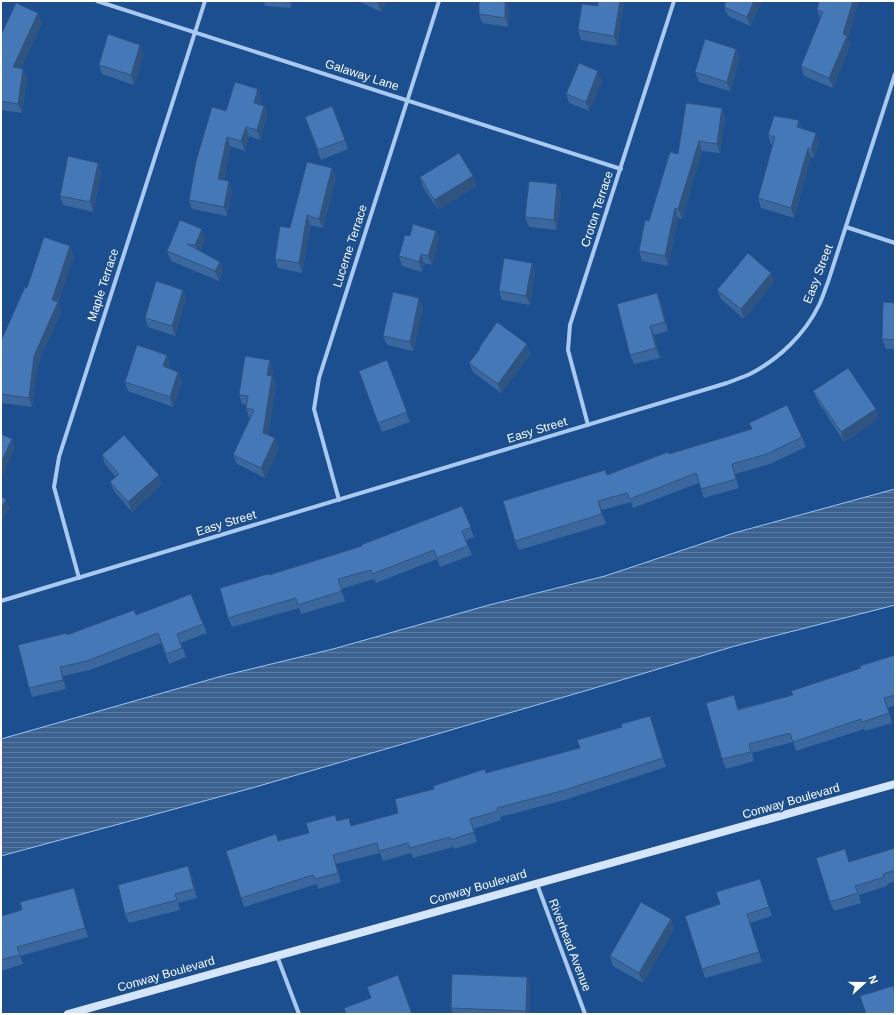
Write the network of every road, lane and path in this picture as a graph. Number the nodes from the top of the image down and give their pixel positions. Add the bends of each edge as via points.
1 (97, 1) edge
2 (205, 1) edge
3 (439, 1) edge
4 (674, 1) edge
5 (195, 32) junction
6 (895, 74) edge
7 (408, 101) junction
8 (620, 169) junction
9 (846, 227) junction
10 (895, 243) edge
11 (588, 425) junction
12 (338, 500) junction
13 (79, 578) junction
14 (1, 601) edge
15 (895, 784) edge
16 (536, 884) junction
17 (277, 956) junction
18 (68, 1014) edge
19 (299, 1014) edge
20 (585, 1014) edge

1 - 5 street, Galaway Lane
2 - 5 street, Maple Terrace
3 - 7 street, Lucerne Terrace
4 - 8 street, Croton Terrace
5 - 7 street, Galaway Lane
5 - 13 street, Maple Terrace via 59,457 54,487
6 - 9 street, Easy Street
7 - 8 street, Galaway Lane
7 - 12 street, Lucerne Terrace via 319,378 314,409
8 - 11 street, Croton Terrace via 570,325 568,350
9 - 10 street
9 - 11 street, Easy Street via 818,306 806,327 771,361 750,374 727,383
11 - 12 street, Easy Street
12 - 13 street, Easy Street
13 - 14 street, Easy Street
15 - 16 street, Conway Boulevard
16 - 17 street, Conway Boulevard
16 - 20 street, Riverhead Avenue
17 - 18 street, Conway Boulevard
17 - 19 street

